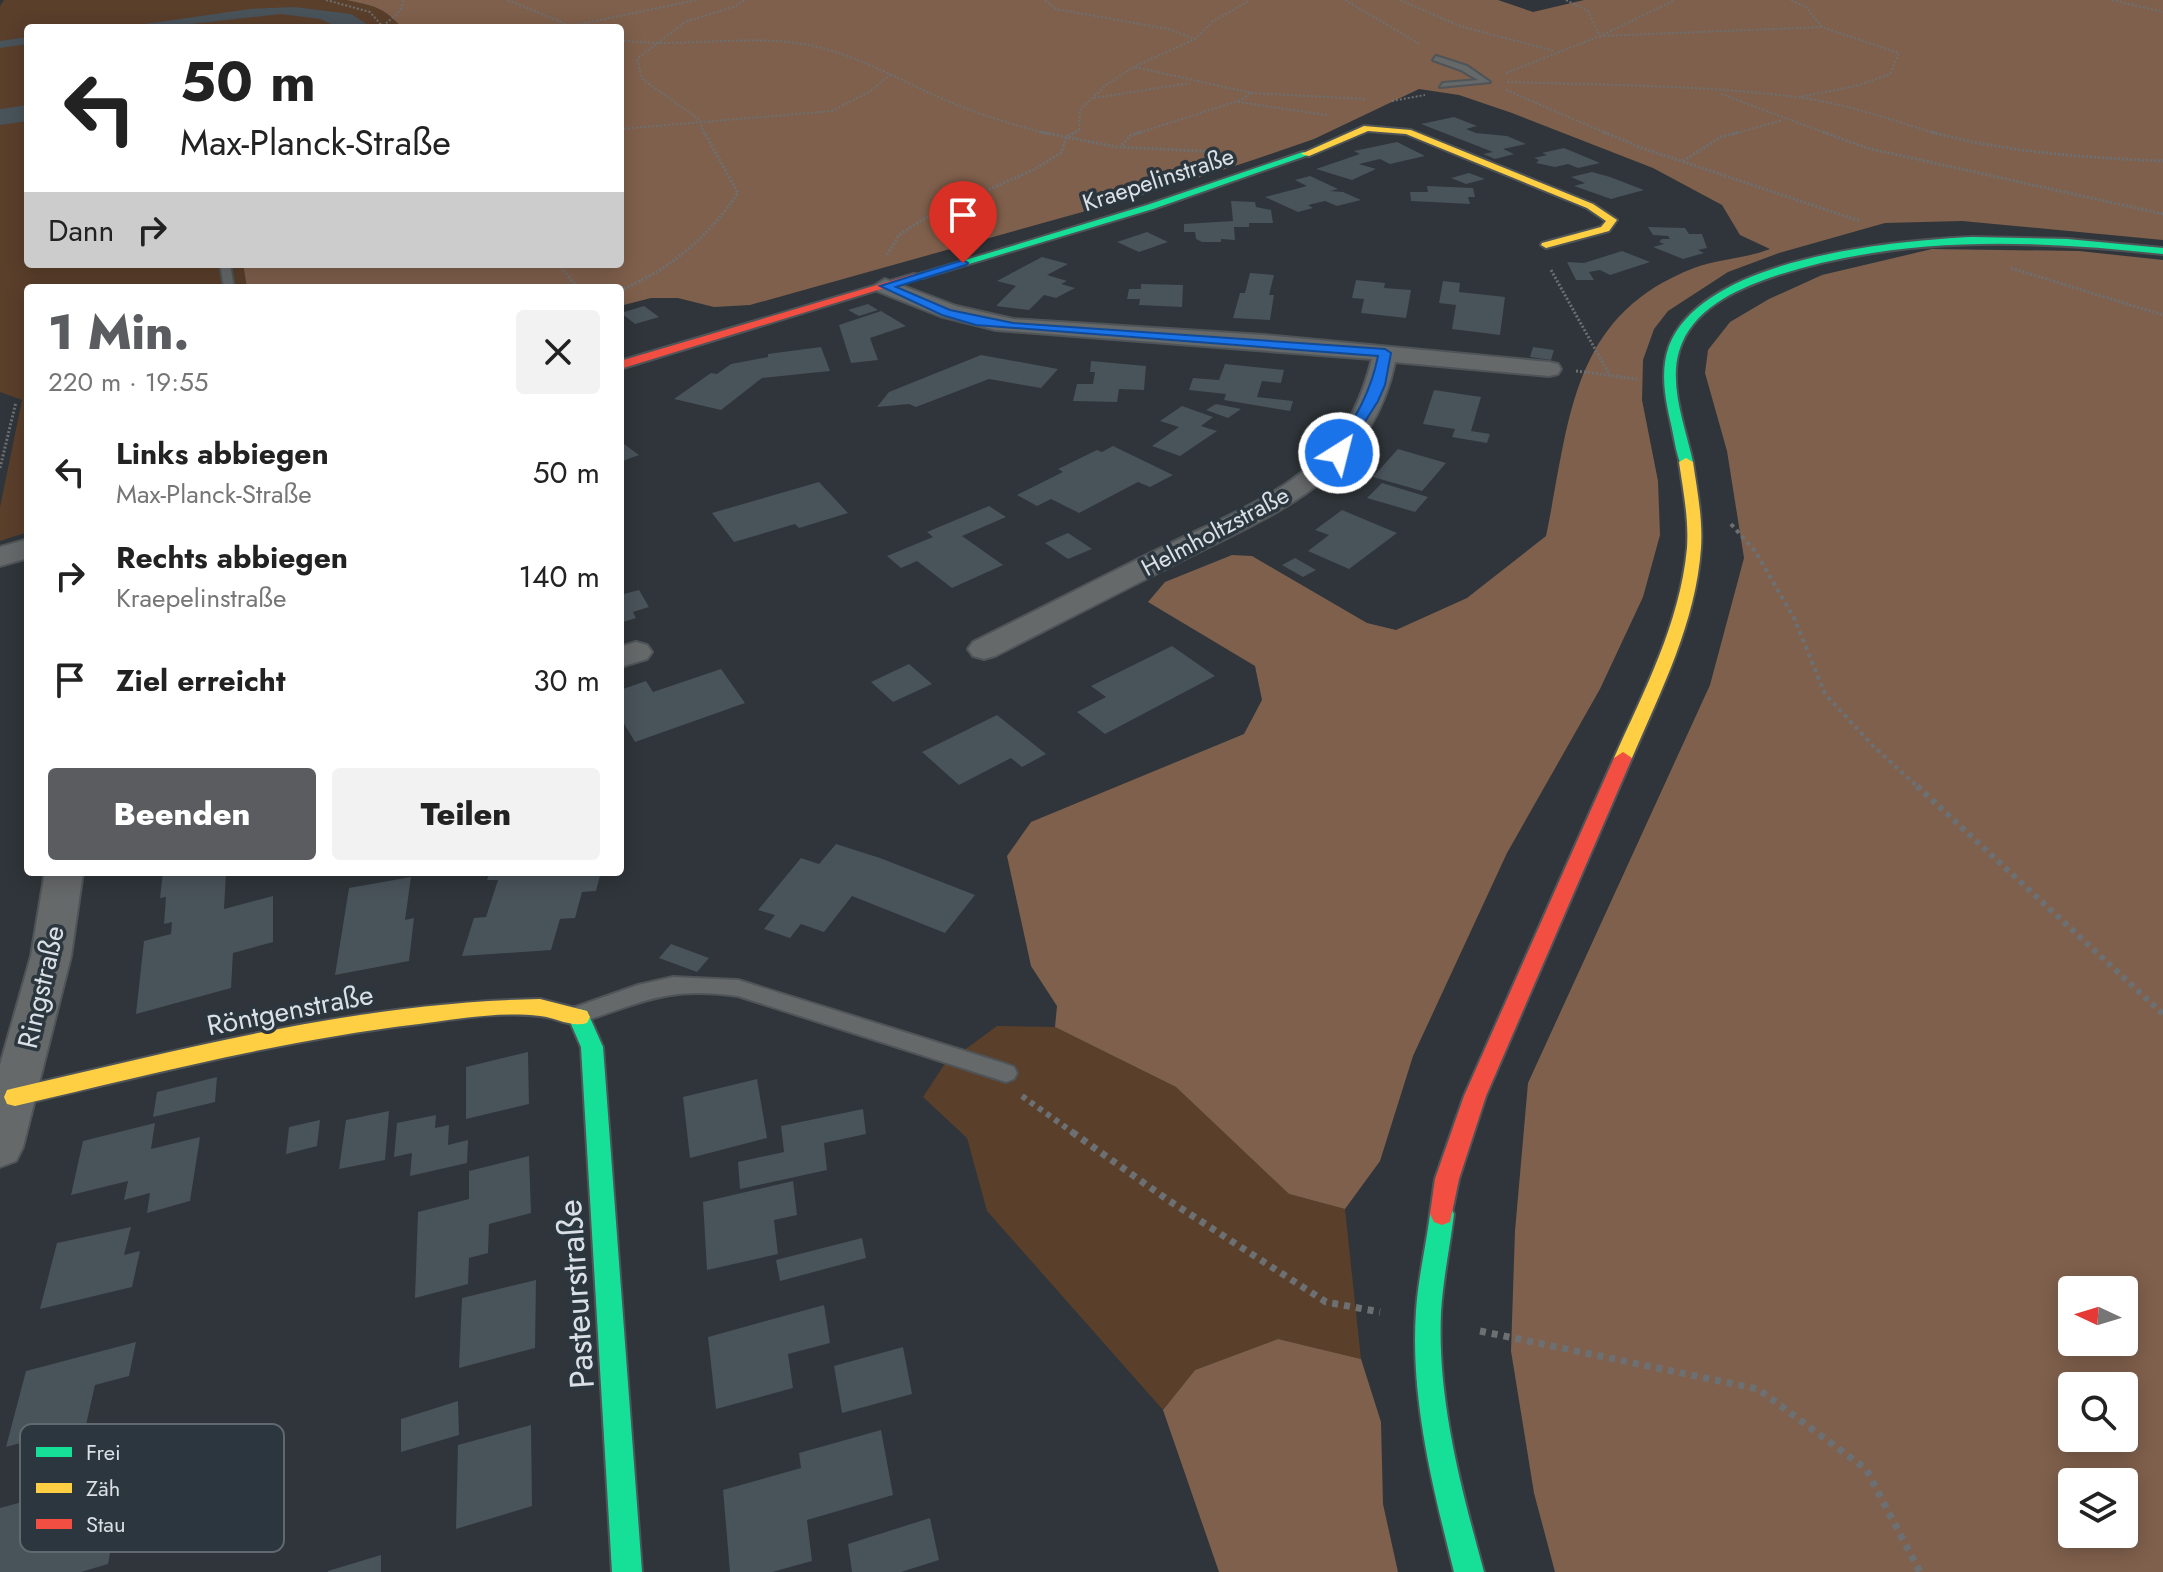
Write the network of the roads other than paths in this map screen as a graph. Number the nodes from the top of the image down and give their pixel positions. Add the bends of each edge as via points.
1 (1436, 58) road end
2 (1443, 85) dead end
3 (1546, 245) road end
4 (2163, 251) edge
5 (897, 283) junction
6 (1385, 353) junction
7 (628, 363) edge
8 (1549, 369) road end
9 (24, 549) edge
10 (0, 557) edge
11 (984, 649) dead end
12 (63, 876) edge
13 (578, 1015) junction
14 (1006, 1073) road end
15 (15, 1097) junction
16 (0, 1147) edge
17 (627, 1572) edge
18 (1469, 1572) edge

1 - 2 lane via 1486,82
3 - 5 street, Kraepelinstraße via 1605,229 1612,220 1590,206 1408,132 1367,128 1235,180
4 - 18 street via 2020,237 1916,239 1803,262 1746,282 1718,297 1679,337 1669,385 1683,438 1694,534 1685,595 1669,652 1475,1096 1447,1179 1428,1321 1431,1387 1451,1507
5 - 6 street via 946,313 976,321
5 - 7 street, Kraepelinstraße
6 - 8 street
6 - 11 street, Helmholtzstraße via 1379,385 1364,417 1339,453 1302,484 1256,513
9 - 10 street
12 - 15 street, Ringstraße via 51,956
13 - 14 lane via 658,985 699,982 738,988
13 - 15 street, Röntgenstraße via 525,1005 396,1019 271,1039
13 - 17 street, Pasteurstraße via 592,1047
15 - 16 street, Ringstraße

